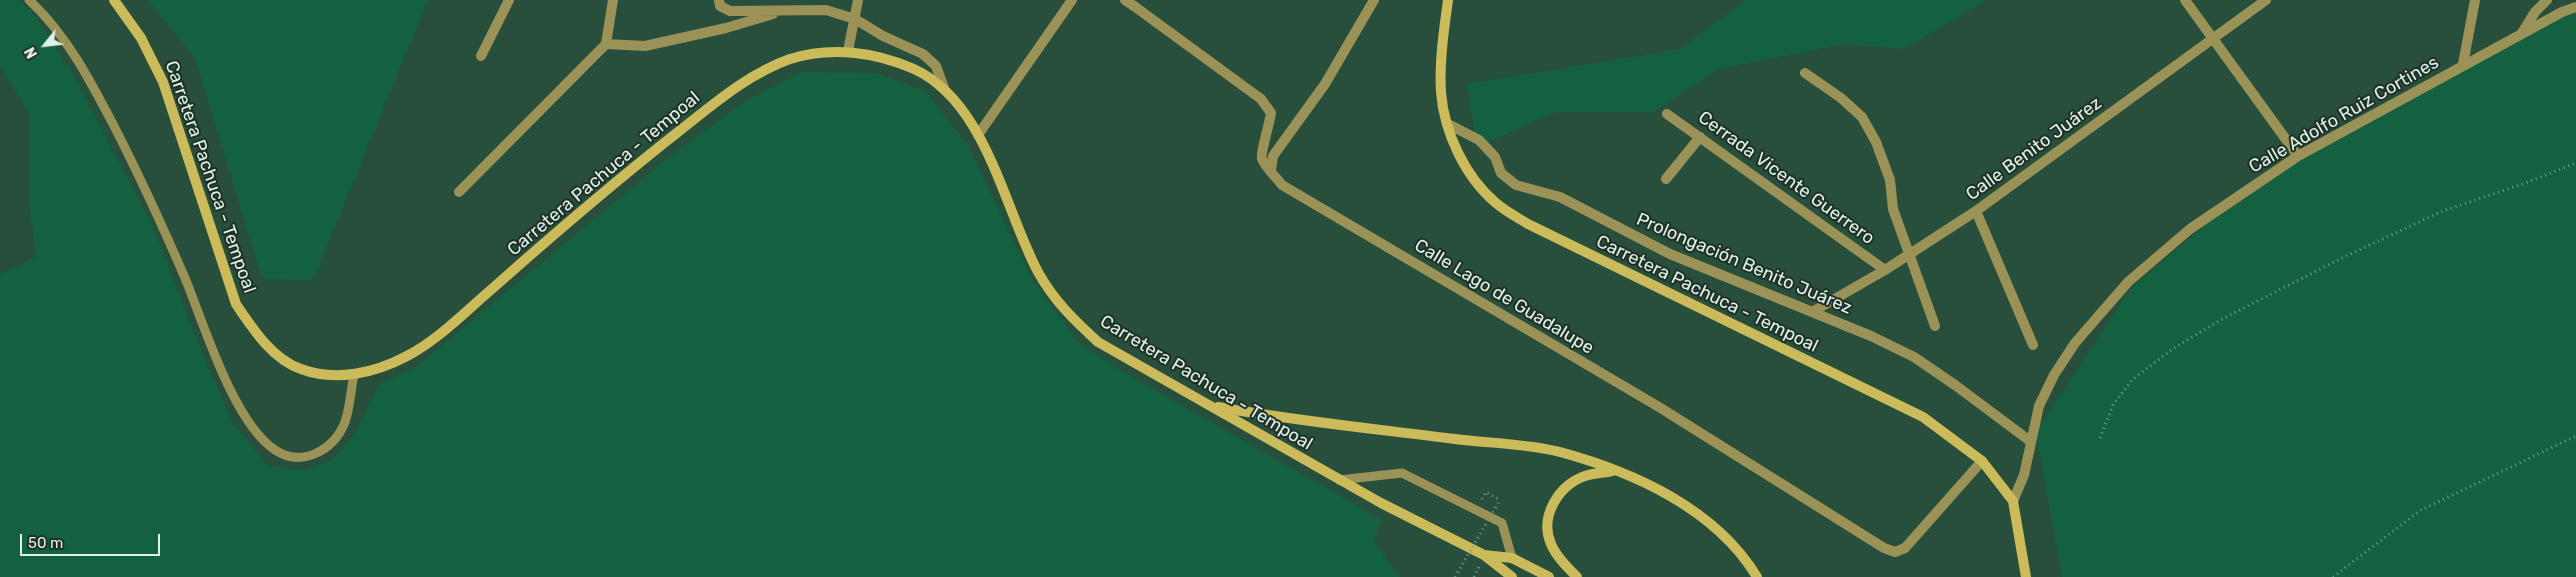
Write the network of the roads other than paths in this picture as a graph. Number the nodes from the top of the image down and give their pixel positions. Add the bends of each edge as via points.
1 (29, 0) edge
2 (114, 0) edge
3 (509, 0) edge
4 (613, 0) edge
5 (858, 0) edge
6 (1072, 0) edge
7 (1125, 0) edge
8 (1448, 0) edge
9 (2185, 0) edge
10 (2266, 0) edge
11 (2475, 0) edge
12 (2547, 0) edge
13 (1370, 2) edge
14 (720, 3) edge
15 (2576, 7) edge
16 (784, 10) junction
17 (854, 19) junction
18 (2521, 34) junction
19 (2213, 38) junction
20 (606, 44) junction
21 (848, 51) junction
22 (481, 56) dead end
23 (2463, 64) junction
24 (1805, 73) dead end
25 (944, 88) junction
26 (1668, 114) dead end
27 (1448, 124) junction
28 (978, 135) junction
29 (1700, 137) junction
30 (2298, 156) junction
31 (1270, 170) junction
32 (1666, 179) dead end
33 (459, 192) dead end
34 (1976, 211) junction
35 (1908, 256) junction
36 (1885, 270) junction
37 (1812, 312) junction
38 (1935, 326) dead end
39 (2033, 345) dead end
40 (354, 374) junction
41 (1212, 406) junction
42 (2030, 441) junction
43 (1982, 461) junction
44 (1614, 471) junction
45 (1339, 480) junction
46 (2013, 501) junction
47 (1484, 555) junction
48 (1512, 558) junction
49 (1512, 577) edge
50 (1549, 577) edge
51 (1577, 577) edge
52 (1757, 577) edge
53 (2026, 577) edge

1 - 40 lane via 46,16 87,73 132,161 181,270 222,373 258,433 275,450 294,458 310,457 327,448 345,423
2 - 40 main road, Carretera Pachuca - Tempoal via 141,38 163,82 236,304 256,334 281,358 300,369 329,375
3 - 22 street
4 - 20 street
5 - 17 street
6 - 28 street
7 - 31 street via 1261,99 1271,113 1262,151 1262,159
8 - 27 main road, Carretera Pachuca - Tempoal via 1441,92
9 - 19 street
10 - 19 street, Calle Benito Juárez
11 - 23 street
12 - 18 street
13 - 31 street via 1325,84 1273,156
14 - 16 street via 730,11
15 - 18 street, Calle Adolfo Ruiz Cortines
16 - 17 street via 826,10
16 - 20 street via 726,28 652,45
17 - 21 street
17 - 25 street via 923,54 936,66
18 - 23 street, Calle Adolfo Ruiz Cortines
19 - 30 street
19 - 34 street, Calle Benito Juárez
20 - 33 street
21 - 25 main road, Carretera Pachuca - Tempoal via 872,55 916,70
21 - 40 main road, Carretera Pachuca - Tempoal via 791,59 760,72 619,177 475,303 410,355 380,369
23 - 30 street, Calle Adolfo Ruiz Cortines
24 - 35 street via 1862,117 1876,142 1890,180 1893,209
25 - 28 main road, Carretera Pachuca - Tempoal
26 - 29 street, Cerrada Vicente Guerrero
27 - 37 street, Prolongación Benito Juárez via 1478,140 1495,157 1501,173 1516,185 1560,197 1670,254
27 - 43 main road, Carretera Pachuca - Tempoal via 1458,154 1476,182 1496,203 1528,224 1923,417
28 - 41 main road, Carretera Pachuca - Tempoal via 1038,273 1064,311 1098,342
29 - 32 street
29 - 36 street, Cerrada Vicente Guerrero
30 - 42 street, Calle Adolfo Ruiz Cortines via 2190,229 2128,282 2074,343 2054,375 2039,406
31 - 43 street, Calle Lago de Guadalupe via 1282,184 1659,407 1884,548 1894,552 1905,548
34 - 35 street, Calle Benito Juárez
34 - 39 street
35 - 36 street, Calle Benito Juárez
35 - 38 street
36 - 37 street, Calle Benito Juárez
37 - 42 street, Prolongación Benito Juárez via 1914,357
41 - 44 main road via 1277,417 1559,451
41 - 45 main road, Carretera Pachuca - Tempoal
42 - 46 street, Calle Adolfo Ruiz Cortines via 2024,475
43 - 46 main road, Carretera Pachuca - Tempoal
44 - 51 main road via 1585,476 1569,486 1556,497 1549,513 1547,528 1551,543 1560,559
44 - 52 main road via 1688,506 1722,532
45 - 47 main road, Carretera Pachuca - Tempoal
45 - 48 lane via 1402,473 1502,523
46 - 53 main road, Carretera Pachuca - Tempoal
47 - 48 main road, Carretera Pachuca - Tempoal
47 - 49 main road
48 - 50 main road, Carretera Pachuca - Tempoal

